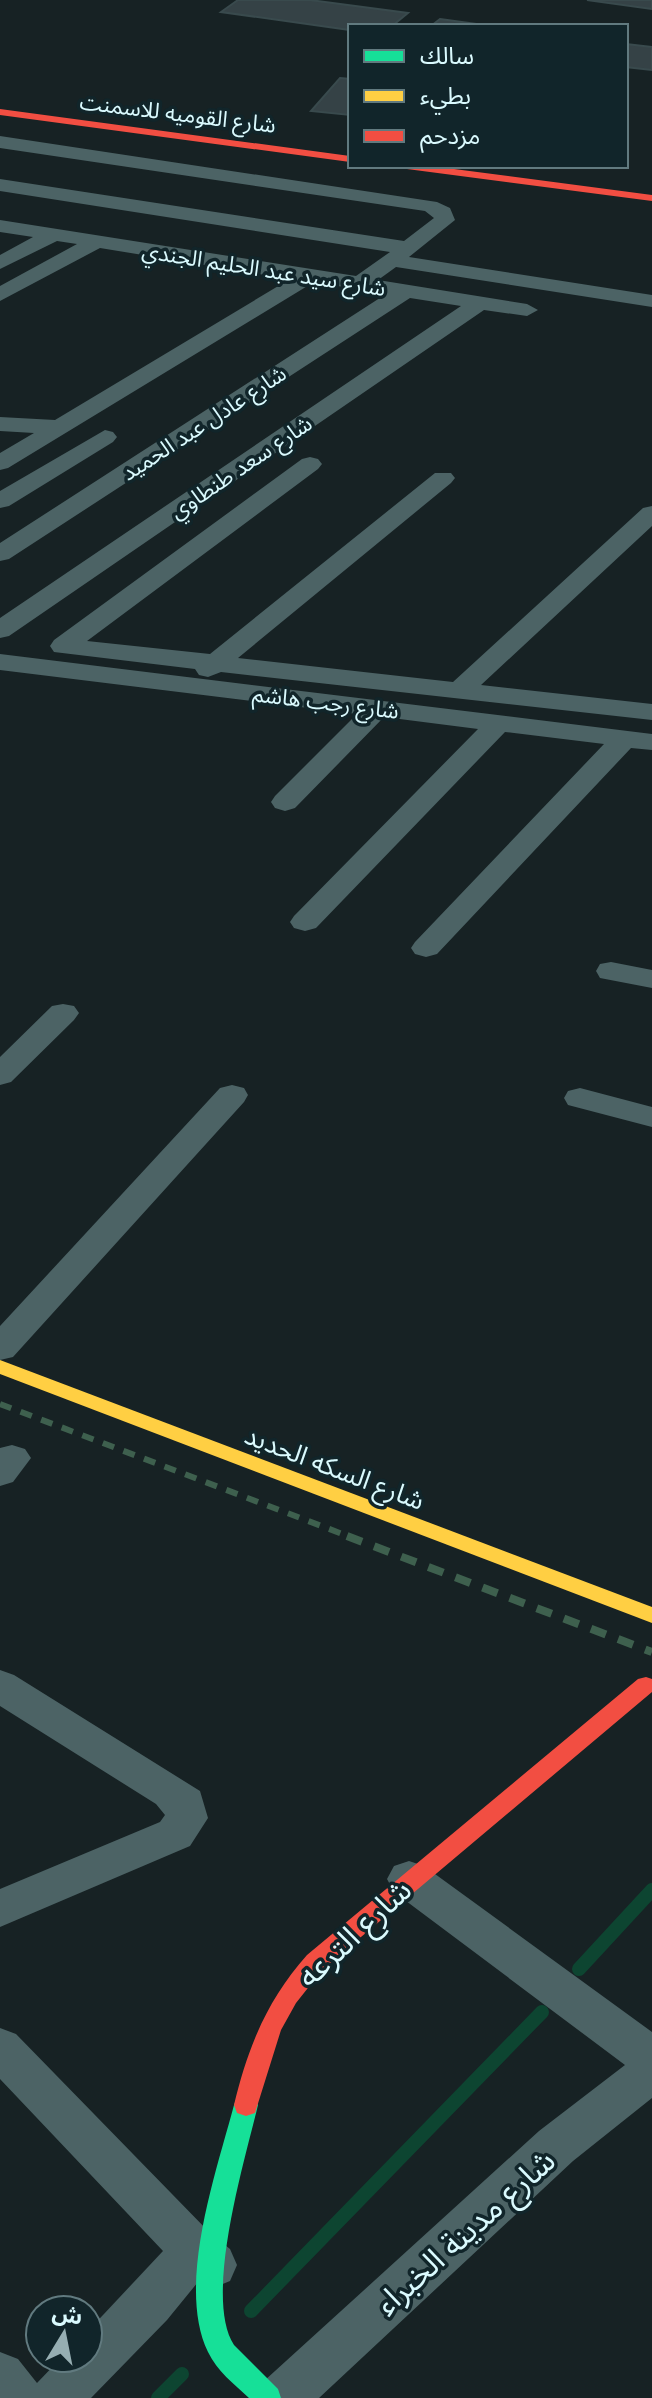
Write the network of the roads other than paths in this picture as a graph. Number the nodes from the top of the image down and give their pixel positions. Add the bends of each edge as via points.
1 (0, 103) edge
2 (0, 112) edge
3 (0, 142) edge
4 (348, 149) edge
5 (348, 159) edge
6 (422, 168) edge
7 (494, 168) edge
8 (0, 185) edge
9 (652, 189) edge
10 (652, 198) edge
11 (0, 226) edge
12 (55, 234) junction
13 (98, 241) junction
14 (399, 254) junction
15 (0, 263) edge
16 (311, 275) junction
17 (361, 283) junction
18 (407, 290) junction
19 (0, 295) edge
20 (652, 301) edge
21 (481, 302) junction
22 (527, 310) dead end
23 (0, 424) edge
24 (60, 427) junction
25 (105, 437) dead end
26 (0, 463) edge
27 (310, 464) dead end
28 (443, 478) dead end
29 (0, 501) edge
30 (652, 513) edge
31 (0, 554) edge
32 (0, 630) edge
33 (0, 639) edge
34 (63, 646) junction
35 (0, 662) edge
36 (216, 663) junction
37 (189, 685) junction
38 (460, 690) junction
39 (378, 708) junction
40 (652, 712) edge
41 (499, 723) junction
42 (638, 740) edge
43 (285, 802) dead end
44 (305, 922) dead end
45 (426, 948) dead end
46 (611, 971) dead end
47 (652, 979) edge
48 (63, 1013) dead end
49 (0, 1075) edge
50 (232, 1095) dead end
51 (580, 1098) dead end
52 (652, 1117) edge
53 (0, 1348) edge
54 (0, 1367) edge
55 (652, 1615) edge
56 (646, 1685) dead end
57 (0, 1686) edge
58 (409, 1879) junction
59 (0, 1909) edge
60 (0, 2048) edge
61 (652, 2058) edge
62 (652, 2071) edge
63 (204, 2257) junction
64 (0, 2376) edge
65 (18, 2398) edge
66 (56, 2398) edge
67 (268, 2398) edge
68 (282, 2398) edge

1 - 4 main road, شارع القوميه للاسمنت
2 - 5 main road, شارع القوميه للاسمنت
3 - 14 street via 443,212 445,220
6 - 10 main road
7 - 9 main road
8 - 14 street
11 - 12 street, شارع سيد عبد الحليم الجندي
12 - 13 street, شارع سيد عبد الحليم الجندي
12 - 15 street
13 - 16 street, شارع سيد عبد الحليم الجندي
13 - 19 street
14 - 17 street
14 - 20 street
16 - 17 street, شارع سيد عبد الحليم الجندي
16 - 24 street
17 - 18 street, شارع سيد عبد الحليم الجندي
18 - 21 street, شارع سيد عبد الحليم الجندي
18 - 31 street, شارع عادل عبد الحميد
21 - 22 street, شارع سيد عبد الحليم الجندي
21 - 32 street, شارع سعد طنطاوي
23 - 24 street
24 - 26 street
25 - 29 street
27 - 34 street
28 - 36 street
30 - 38 street
33 - 34 street, شارع رجب هاشم
34 - 36 street, شارع رجب هاشم
35 - 37 street, شارع رجب هاشم
36 - 37 street
36 - 38 street, شارع رجب هاشم
37 - 39 street, شارع رجب هاشم
38 - 40 street, شارع رجب هاشم
39 - 41 street, شارع رجب هاشم
39 - 43 street
41 - 42 street, شارع رجب هاشم
41 - 44 street
42 - 45 street
46 - 47 street
48 - 49 street
50 - 53 street
51 - 52 street
54 - 55 main road, شارع السكه الحديد
56 - 58 main road, شارع الترعه
57 - 59 street via 171,1792 185,1803 187,1818 175,1834
58 - 61 street
58 - 63 main road, شارع الترعه via 302,1973 263,2035 229,2180
60 - 63 street
62 - 68 street, شارع مدينة الخبراء via 556,2146
63 - 66 street, شارع الترعه
63 - 67 main road, شارع الترعه via 215,2339
64 - 65 street

